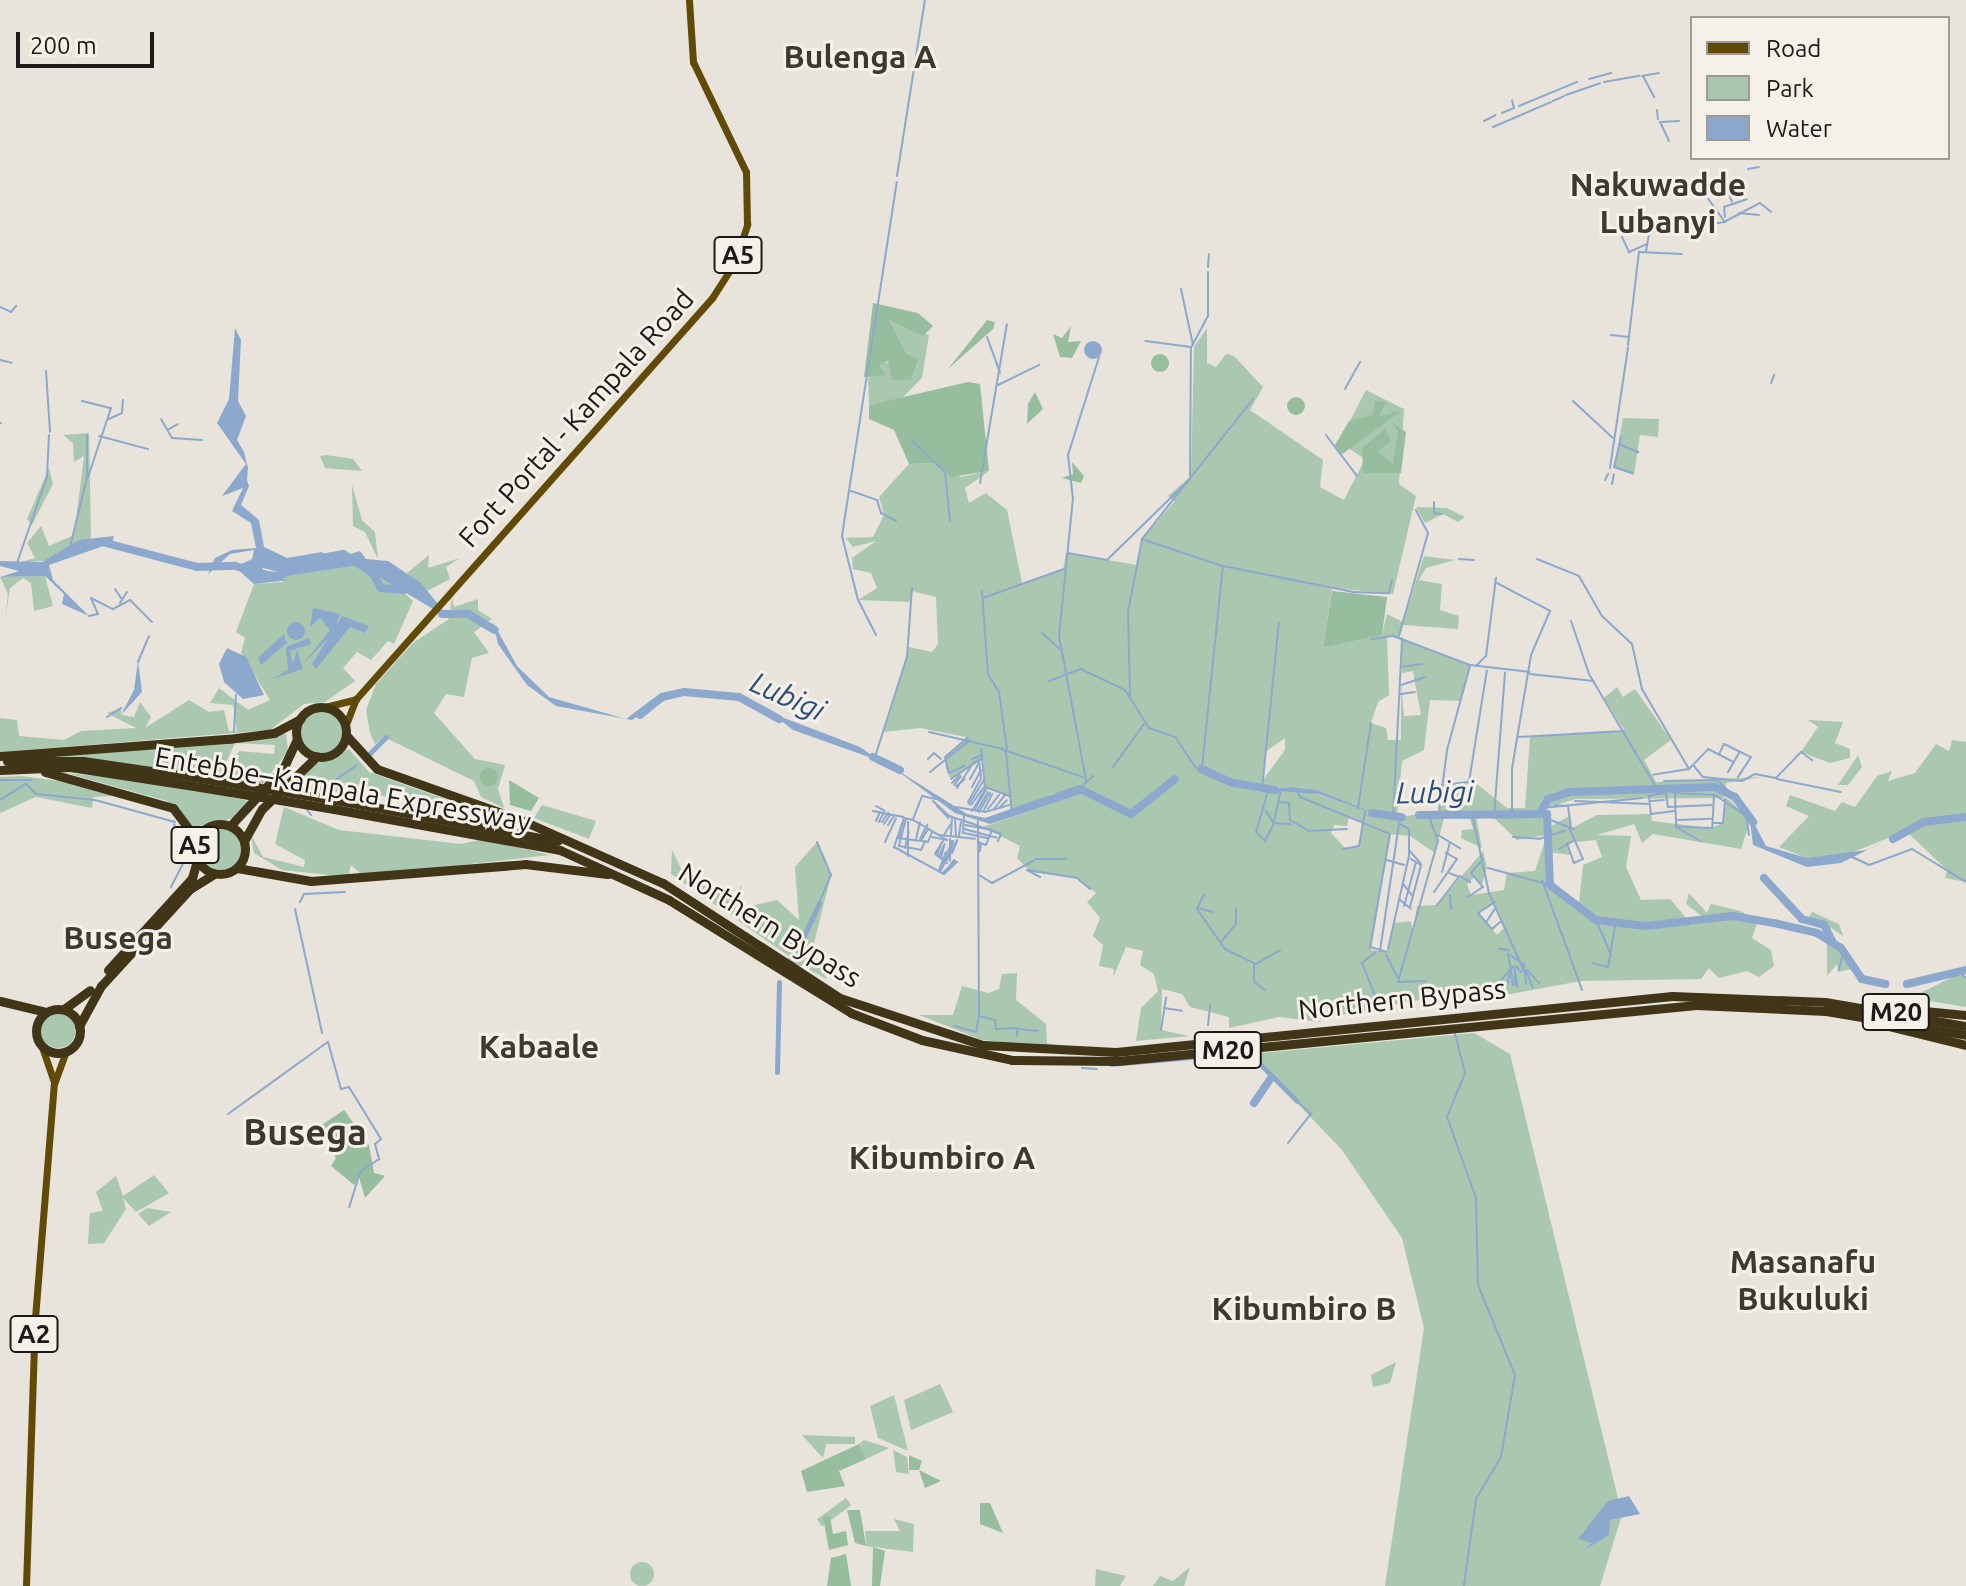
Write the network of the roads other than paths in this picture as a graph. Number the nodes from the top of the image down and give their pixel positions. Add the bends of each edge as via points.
1 (689, 0) edge
2 (356, 699) junction
3 (325, 707) junction
4 (300, 719) junction
5 (346, 731) junction
6 (297, 736) junction
7 (317, 756) junction
8 (0, 759) edge
9 (18, 769) junction
10 (0, 770) edge
11 (203, 783) junction
12 (338, 805) junction
13 (230, 826) junction
14 (196, 839) junction
15 (244, 841) junction
16 (601, 854) junction
17 (197, 860) junction
18 (237, 868) junction
19 (214, 874) junction
20 (669, 900) junction
21 (0, 1002) edge
22 (1826, 1006) junction
23 (64, 1009) junction
24 (47, 1012) junction
25 (1966, 1015) edge
26 (79, 1026) junction
27 (1966, 1026) edge
28 (36, 1033) junction
29 (1966, 1035) edge
30 (1966, 1045) edge
31 (42, 1047) junction
32 (66, 1051) junction
33 (54, 1084) junction
34 (26, 1586) edge

1 - 2 main road, Fort Portal - Kampala Road / A5 via 693,62 746,172 749,209 735,262 712,298
2 - 3 main road
2 - 5 main road, A5
3 - 4 highway
3 - 5 highway
4 - 6 highway, A5
4 - 8 highway via 274,733
5 - 7 highway, A5 via 336,752
5 - 16 highway via 377,769
6 - 7 highway
6 - 13 highway, A5 via 291,759
7 - 15 highway, A5 via 262,809
8 - 11 highway, Entebbe–Kampala Expressway via 83,761
9 - 10 highway, Entebbe–Kampala Expressway
9 - 11 highway, Entebbe–Kampala Expressway via 70,767
9 - 14 highway via 83,779 173,808
11 - 12 highway, Entebbe–Kampala Expressway, bridge
12 - 16 highway, Entebbe–Kampala Expressway via 506,827
12 - 20 highway, Entebbe–Kampala Expressway via 560,850
13 - 14 highway, A5 via 208,827
13 - 15 highway, A5
14 - 17 highway, A5
15 - 18 highway, A5
16 - 22 highway, Northern Bypass / M20 via 663,883 840,998 914,1026 1031,1051 1116,1052 1648,997
17 - 19 highway, A5
17 - 23 highway, A5 via 171,902 88,993
18 - 19 highway, A5
18 - 20 highway via 344,881 554,863 617,877
19 - 26 highway, A5 via 190,889 101,986
20 - 22 highway, Northern Bypass / M20 via 851,1013 922,1040 1025,1061 1117,1061 1696,1005
21 - 24 highway, A2
21 - 28 highway, A2
22 - 25 highway
22 - 27 highway, Northern Bypass / M20
22 - 29 highway, Northern Bypass / M20
22 - 30 highway
23 - 24 highway, A2
23 - 26 highway
24 - 28 highway
26 - 32 highway, A2
28 - 31 highway, A2
31 - 32 highway
31 - 33 main road, A2
32 - 33 main road, A2
33 - 34 main road, A2 via 32,1360

